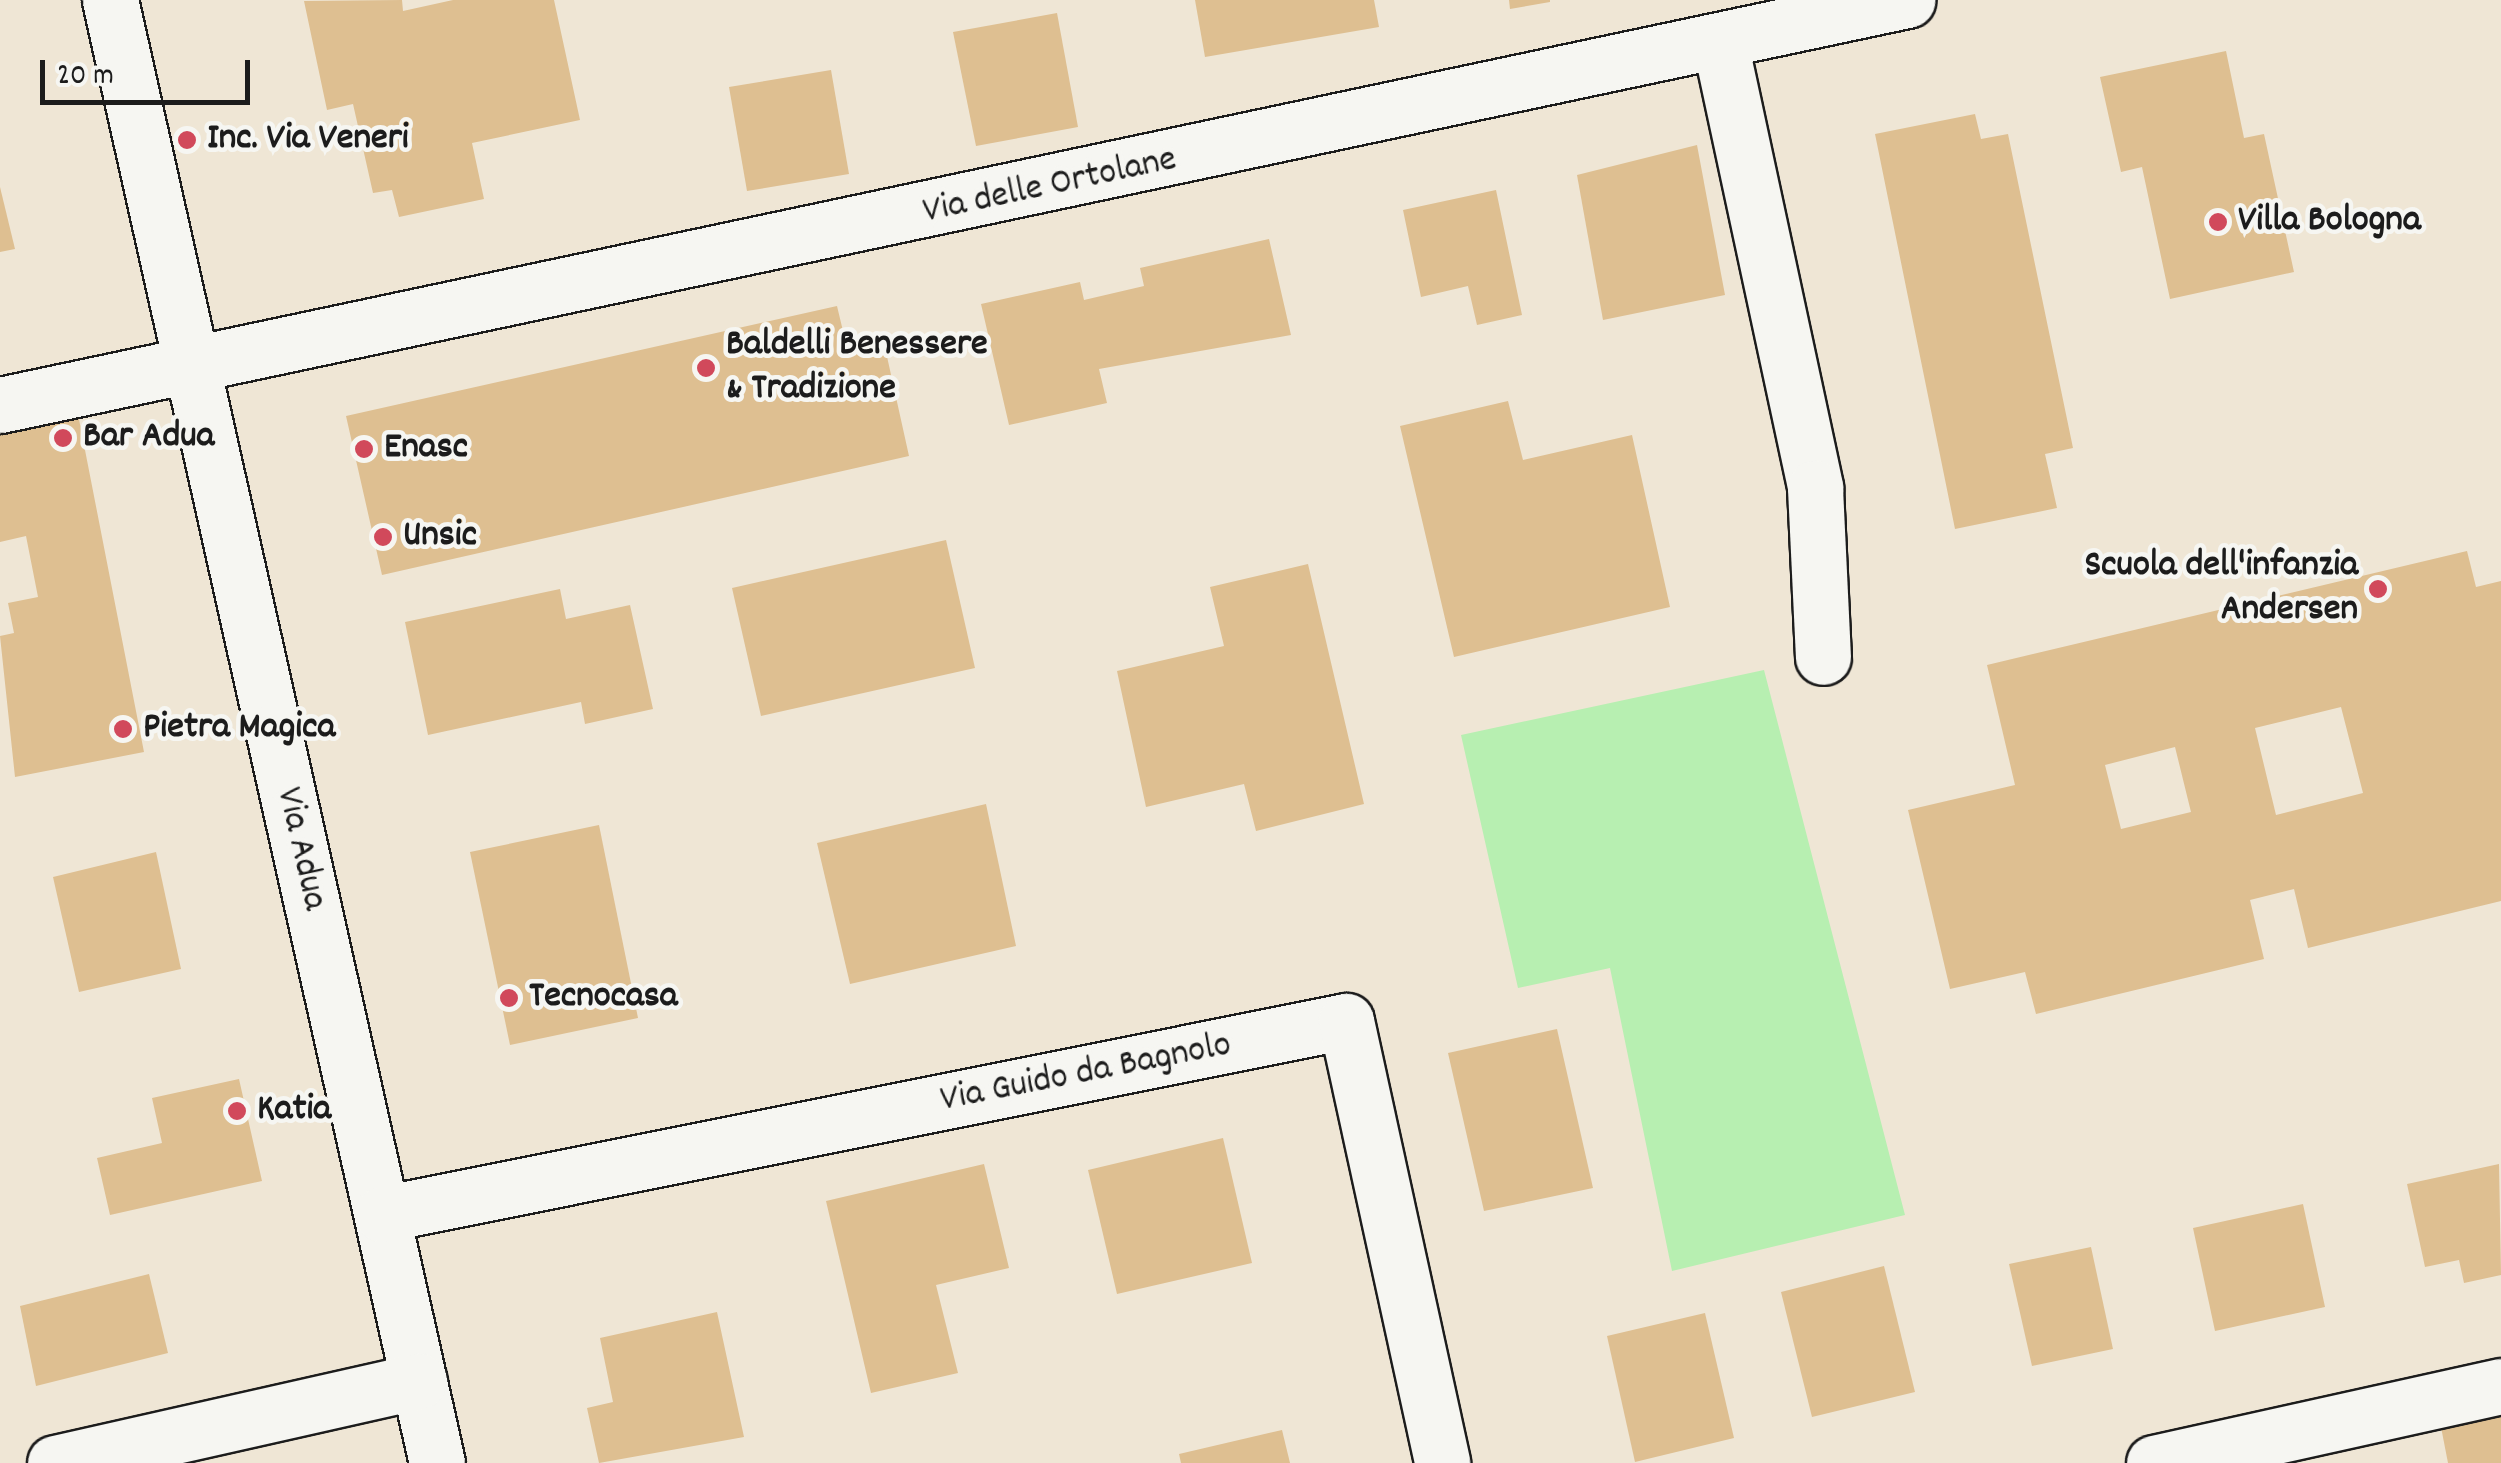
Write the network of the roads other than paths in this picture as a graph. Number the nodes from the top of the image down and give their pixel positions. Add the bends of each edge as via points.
1 (110, 0) edge
2 (1872, 4) edge
3 (1720, 43) junction
4 (193, 370) junction
5 (0, 405) edge
6 (1823, 657) dead end
7 (382, 1214) junction
8 (419, 1381) junction
9 (2501, 1386) edge
10 (2350, 1442) edge
11 (55, 1463) edge
12 (437, 1463) edge
13 (1442, 1463) edge
14 (2154, 1463) edge

1 - 4 street, Via Adua
2 - 3 street, Via delle Ortolane
3 - 4 street, Via delle Ortolane
3 - 6 street via 1814,488
4 - 5 street, Via delle Ortolane
4 - 7 street, Via Adua
7 - 8 street, Via Adua
7 - 13 street, Via Guido da Bagnolo via 1346,1021
8 - 11 street
8 - 12 street, Via Adua
9 - 10 street
10 - 14 street

